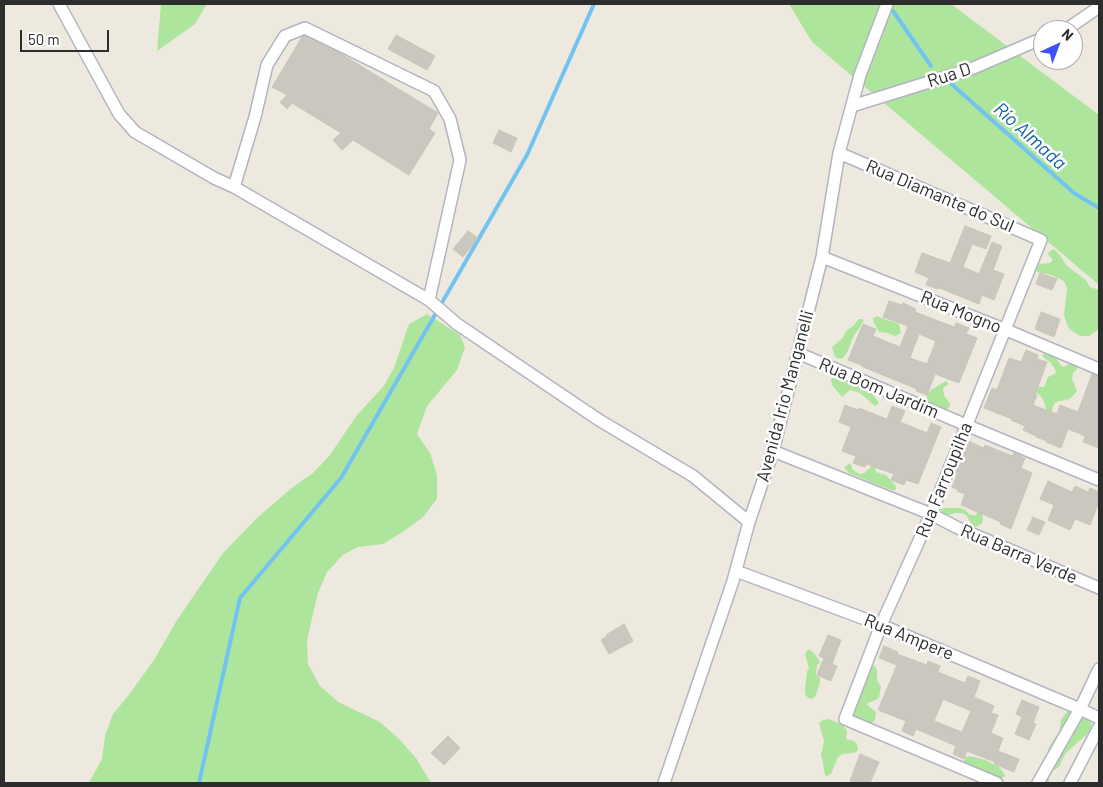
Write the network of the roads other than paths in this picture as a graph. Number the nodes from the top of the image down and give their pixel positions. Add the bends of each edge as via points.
1 (59, 4) edge
2 (887, 4) edge
3 (1099, 7) edge
4 (1080, 20) edge
5 (1033, 42) edge
6 (852, 106) junction
7 (839, 153) junction
8 (234, 188) junction
9 (1041, 240) joint
10 (822, 257) junction
11 (429, 300) junction
12 (1004, 329) junction
13 (798, 352) junction
14 (1099, 369) edge
15 (966, 425) junction
16 (773, 451) junction
17 (1099, 480) edge
18 (931, 514) junction
19 (749, 522) junction
20 (736, 571) junction
21 (1099, 588) edge
22 (881, 625) junction
23 (1099, 669) edge
24 (1080, 709) junction
25 (1099, 718) edge
26 (1099, 727) edge
27 (664, 783) edge
28 (997, 783) edge
29 (1038, 783) edge
30 (1070, 783) edge

1 - 8 street via 119,114 136,132
2 - 6 street, Avenida Irio Manganelli
3 - 4 street
5 - 6 street, Rua D via 970,69
6 - 7 street, Avenida Irio Manganelli
7 - 9 street, Rua Diamante do Sul
7 - 10 street, Avenida Irio Manganelli
8 - 11 street
8 - 11 street via 267,65 285,36 305,28 434,92 450,119 460,160
9 - 12 street, Rua Farroupilha
10 - 12 street, Rua Mogno
10 - 13 street, Avenida Irio Manganelli
11 - 19 street via 457,324 598,420 693,476
12 - 14 street, Rua Mogno
12 - 15 street, Rua Farroupilha
13 - 15 street, Rua Bom Jardim
13 - 16 street, Avenida Irio Manganelli
15 - 17 street, Rua Bom Jardim
15 - 18 street, Rua Farroupilha
16 - 18 street, Rua Barra Verde
16 - 19 street, Avenida Irio Manganelli
18 - 21 street, Rua Barra Verde
18 - 22 street, Rua Farroupilha
19 - 20 street, Avenida Irio Manganelli
20 - 22 street, Rua Ampere
20 - 27 street, Avenida Irio Manganelli
22 - 24 street, Rua Ampere
22 - 28 street, Rua Farroupilha via 845,719
23 - 24 street
24 - 25 street, Rua Ampere
24 - 29 street
26 - 30 street

